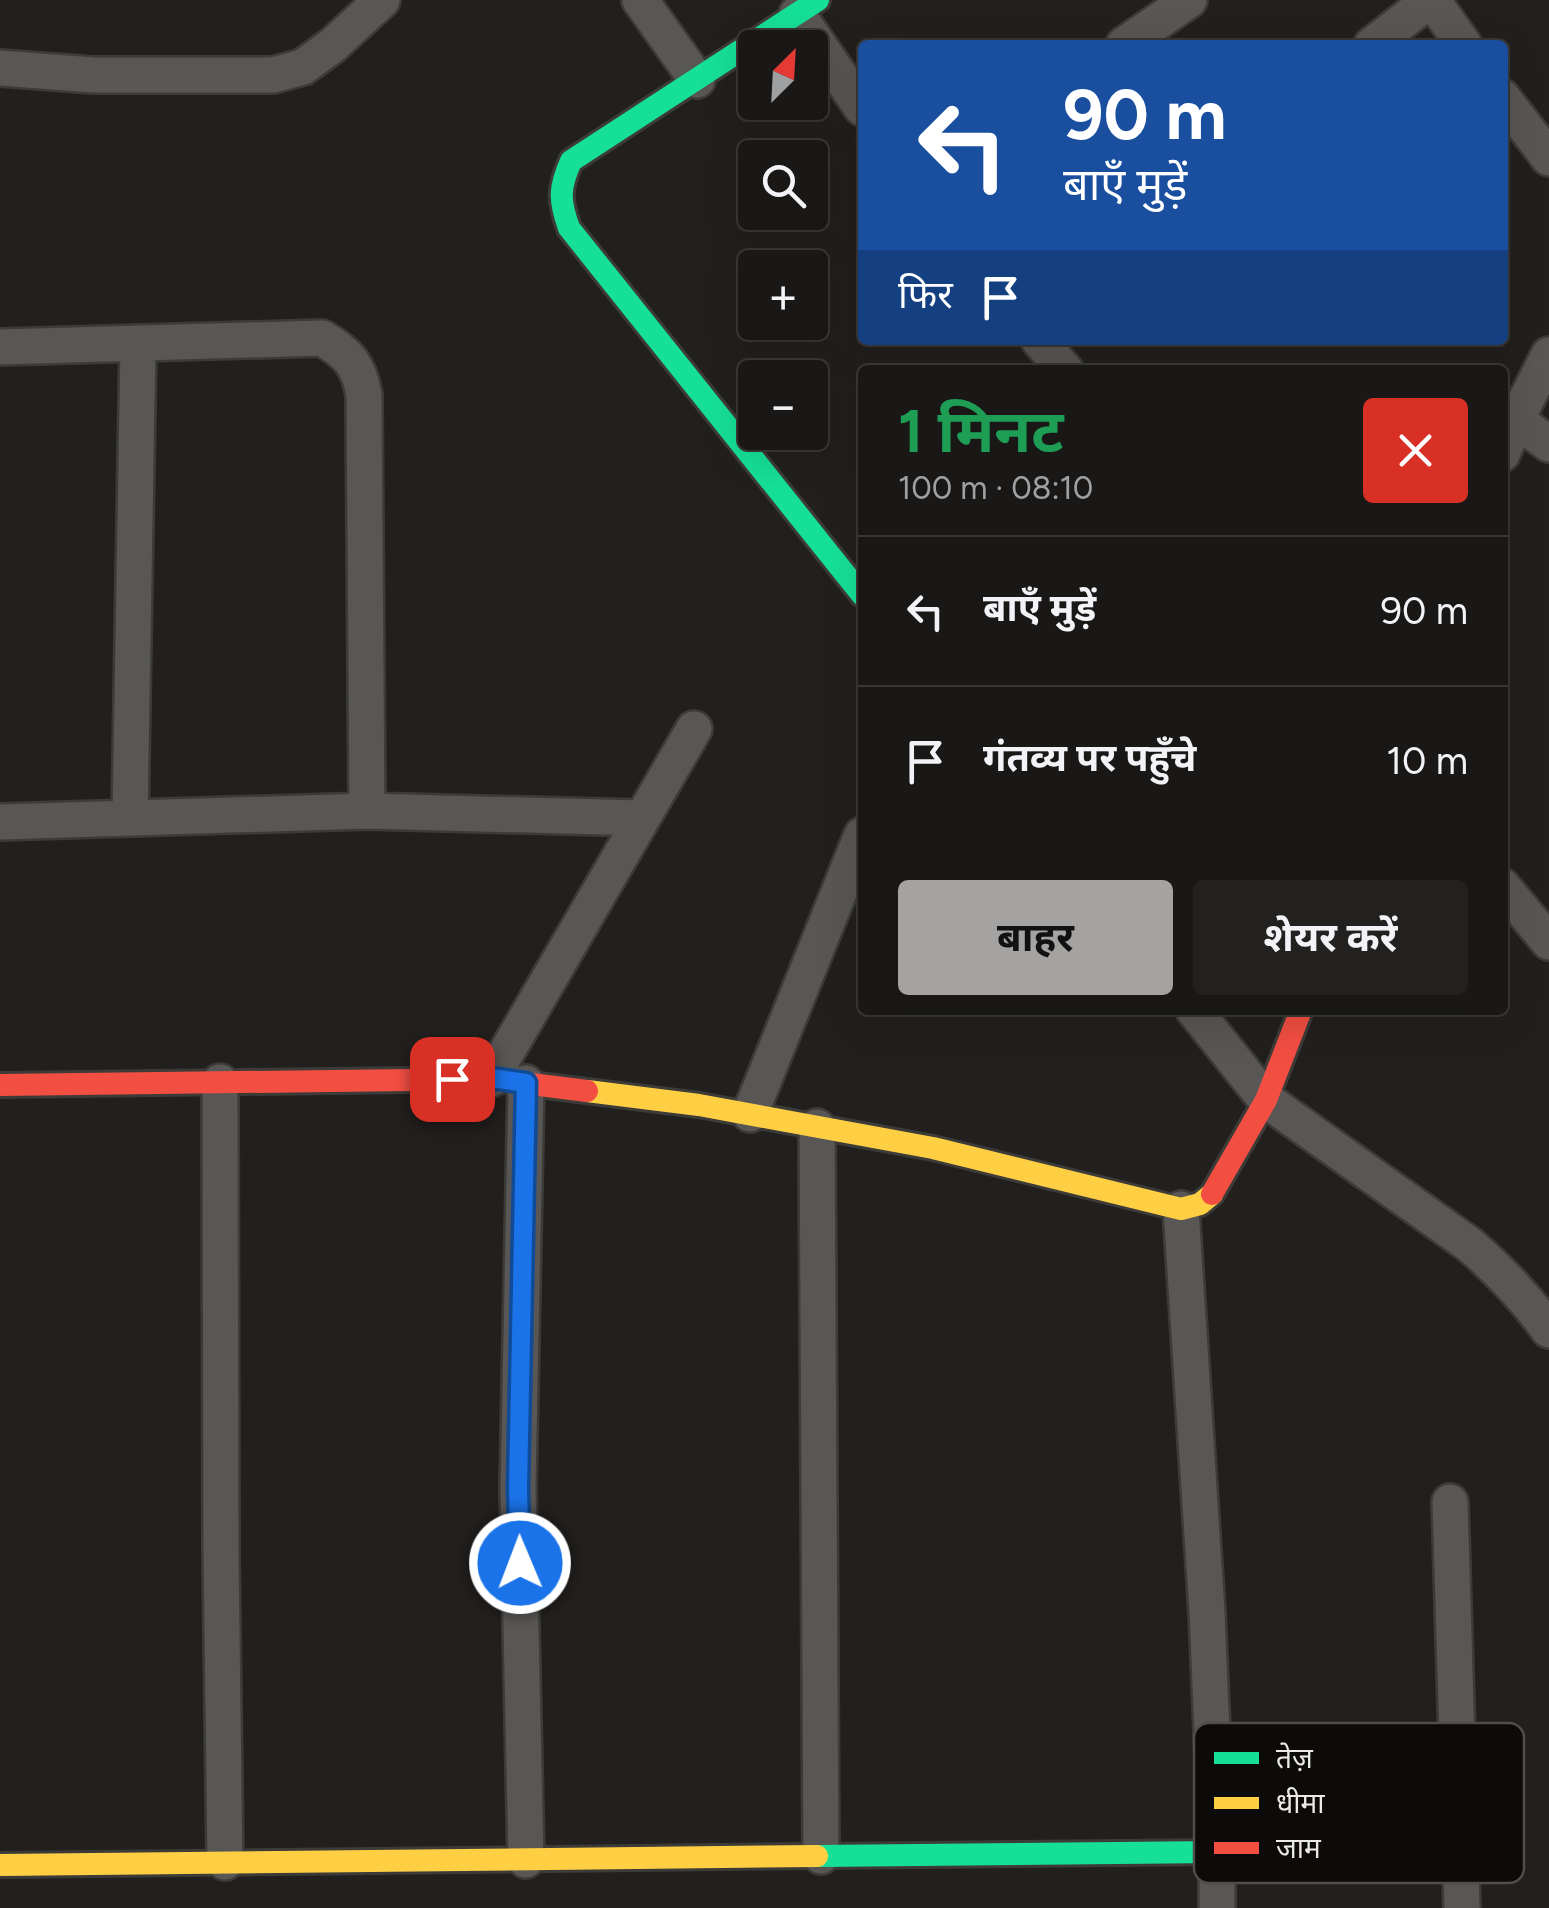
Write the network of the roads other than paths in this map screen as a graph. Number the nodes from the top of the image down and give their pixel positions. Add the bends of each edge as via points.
1 (382, 0) edge
2 (640, 0) edge
3 (1189, 0) edge
4 (1431, 0) edge
5 (807, 7) edge
6 (1131, 40) edge
7 (1379, 40) edge
8 (1460, 40) edge
9 (0, 68) edge
10 (697, 80) junction
11 (858, 101) edge
12 (1508, 105) edge
13 (1549, 158) edge
14 (138, 343) junction
15 (1043, 345) edge
16 (0, 347) edge
17 (1549, 354) edge
18 (1061, 365) edge
19 (1516, 420) junction
20 (1508, 439) edge
21 (1549, 444) edge
22 (858, 591) edge
23 (694, 729) dead end
24 (367, 811) junction
25 (130, 818) junction
26 (642, 818) junction
27 (0, 822) edge
28 (858, 844) edge
29 (1508, 893) edge
30 (1549, 942) edge
31 (1198, 1015) edge
32 (1298, 1015) edge
33 (491, 1078) junction
34 (220, 1082) junction
35 (526, 1083) junction
36 (0, 1084) edge
37 (1266, 1100) junction
38 (750, 1114) junction
39 (818, 1126) junction
40 (1181, 1208) junction
41 (1549, 1330) edge
42 (1450, 1502) dead end
43 (1213, 1723) edge
44 (1457, 1723) edge
45 (1194, 1852) edge
46 (822, 1856) junction
47 (526, 1860) junction
48 (224, 1862) junction
49 (0, 1865) edge
50 (1217, 1883) edge
51 (1461, 1883) edge
52 (1217, 1908) edge
53 (1462, 1908) edge

1 - 9 street via 304,67 273,75
2 - 10 street
3 - 6 street
4 - 7 street
4 - 8 street
5 - 10 street
5 - 11 street
10 - 22 street via 572,160 559,203 569,228
12 - 13 street
14 - 16 street
14 - 24 street via 322,338 361,373
14 - 25 street
15 - 18 street
17 - 19 street
19 - 20 street
19 - 21 street
23 - 26 street
24 - 25 street
24 - 26 street
25 - 27 street
26 - 33 street
28 - 38 street
29 - 30 street
31 - 37 street
32 - 37 street
33 - 34 street
33 - 35 street
34 - 36 street
34 - 48 street
35 - 38 street
35 - 47 street via 518,1488
37 - 40 street via 1215,1192
37 - 41 street via 1470,1245
38 - 39 street
39 - 40 street
39 - 46 street
40 - 43 street
42 - 44 street
45 - 46 street
46 - 47 street
47 - 48 street
48 - 49 street
50 - 52 street
51 - 53 street

